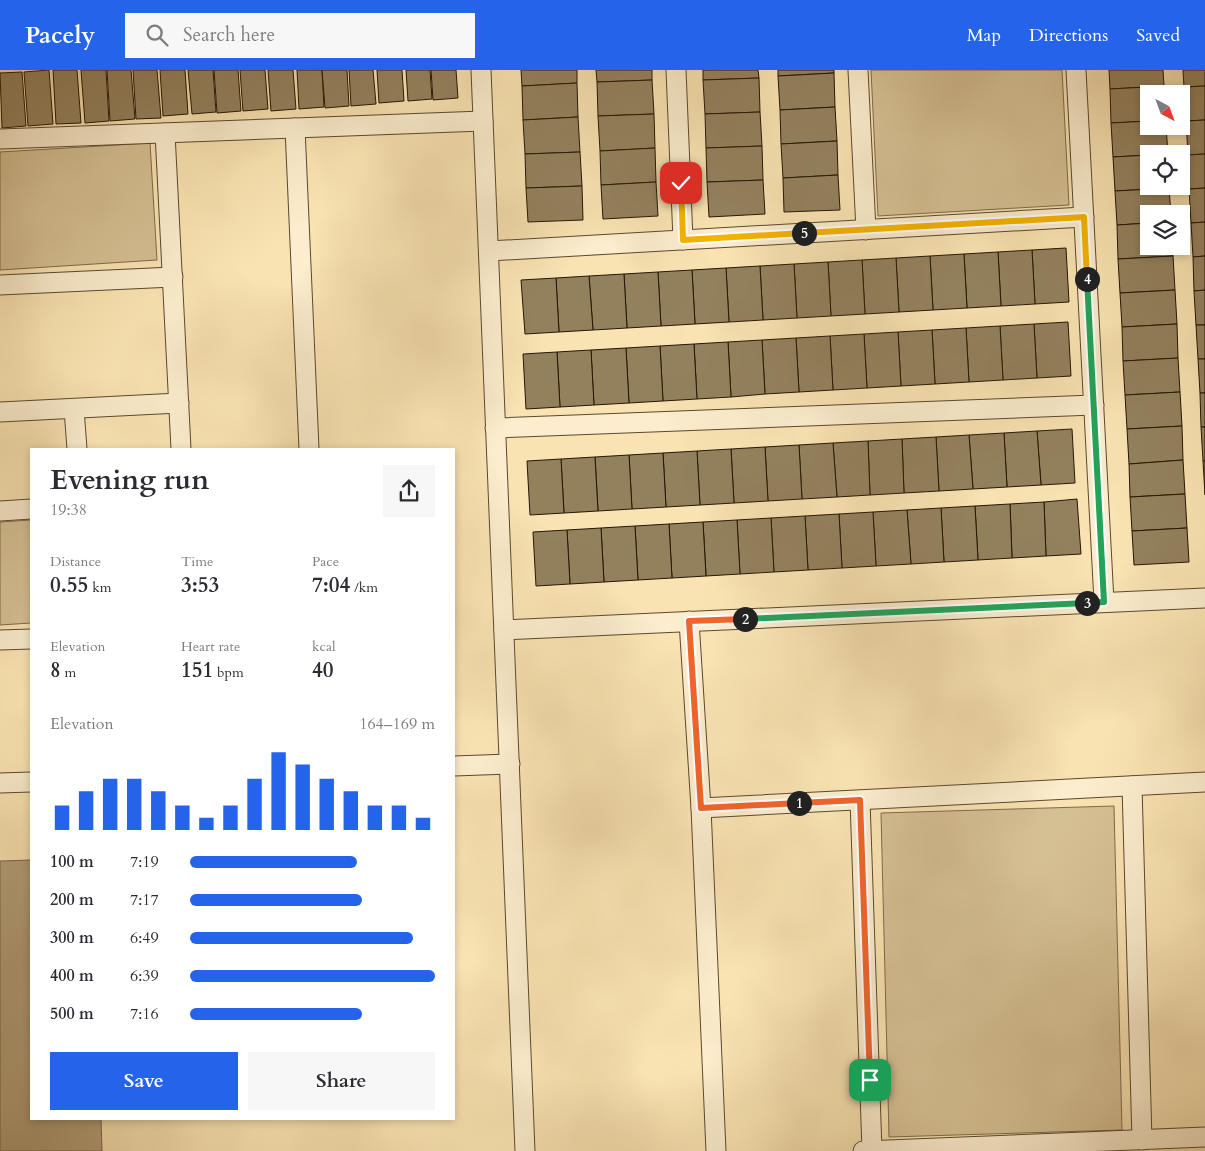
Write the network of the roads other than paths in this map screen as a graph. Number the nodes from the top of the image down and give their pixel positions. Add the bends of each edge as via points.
1 (481, 70) edge
2 (676, 70) edge
3 (858, 70) edge
4 (1076, 70) edge
5 (483, 121) junction
6 (295, 128) junction
7 (166, 133) junction
8 (0, 140) edge
9 (1084, 217) junction
10 (866, 230) junction
11 (683, 240) junction
12 (488, 251) junction
13 (173, 277) junction
14 (0, 286) edge
15 (179, 403) junction
16 (1094, 405) junction
17 (74, 408) junction
18 (0, 412) edge
19 (496, 428) junction
20 (77, 448) edge
21 (181, 448) edge
22 (310, 448) edge
23 (30, 509) edge
24 (0, 511) edge
25 (1205, 598) edge
26 (1104, 602) junction
27 (689, 621) junction
28 (504, 630) junction
29 (30, 639) edge
30 (0, 640) edge
31 (510, 764) junction
32 (455, 766) edge
33 (30, 782) edge
34 (1205, 782) edge
35 (0, 783) edge
36 (1132, 786) junction
37 (860, 800) junction
38 (701, 808) junction
39 (1205, 1137) edge
40 (1142, 1140) junction
41 (525, 1151) edge
42 (716, 1151) edge
43 (863, 1151) edge
44 (872, 1151) edge

1 - 5 street
2 - 11 street
3 - 10 street
4 - 9 street
5 - 6 street
5 - 12 street
6 - 7 street
6 - 22 street
7 - 8 street
7 - 13 street
9 - 10 street
9 - 16 street
10 - 11 street
11 - 12 street
12 - 19 street
13 - 14 street
13 - 15 street
15 - 17 street
15 - 21 street
16 - 19 street
16 - 26 street
17 - 18 street
17 - 20 street
19 - 28 street
23 - 24 street
25 - 26 street
26 - 27 street
27 - 28 street
27 - 38 street
28 - 31 street
29 - 30 street
31 - 32 street
31 - 41 street
33 - 35 street
34 - 36 street
36 - 37 street
36 - 40 street
37 - 38 street
37 - 44 street
38 - 42 street
39 - 40 street
40 - 44 street
43 - 44 street

